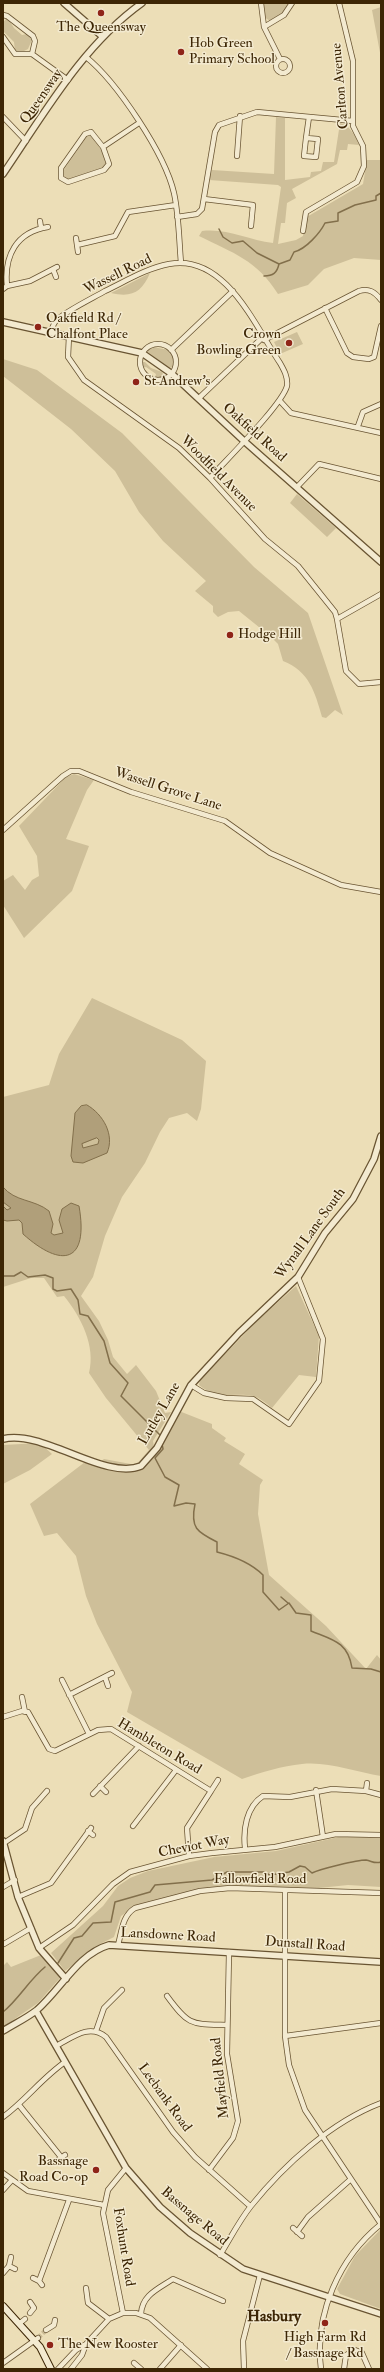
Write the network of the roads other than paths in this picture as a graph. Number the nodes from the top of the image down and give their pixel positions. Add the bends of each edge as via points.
1 (64, 3) edge
2 (142, 3) edge
3 (261, 3) edge
4 (292, 3) edge
5 (339, 3) edge
6 (3, 15) edge
7 (264, 26) junction
8 (103, 36) junction
9 (3, 38) edge
10 (32, 54) junction
11 (86, 57) junction
12 (280, 59) dead end
13 (68, 80) junction
14 (240, 116) junction
15 (3, 117) edge
16 (309, 117) junction
17 (353, 121) junction
18 (139, 123) junction
19 (306, 138) junction
20 (26, 141) junction
21 (103, 147) junction
22 (237, 156) dead end
23 (3, 174) edge
24 (204, 198) junction
25 (176, 205) junction
26 (177, 217) junction
27 (40, 221) dead end
28 (48, 226) dead end
29 (251, 226) dead end
30 (41, 228) junction
31 (303, 231) dead end
32 (76, 238) dead end
33 (77, 245) junction
34 (78, 252) dead end
35 (181, 263) junction
36 (56, 277) dead end
37 (5, 287) edge
38 (233, 291) junction
39 (381, 300) edge
40 (325, 308) junction
41 (3, 322) edge
42 (381, 326) edge
43 (51, 332) junction
44 (69, 336) junction
45 (263, 338) junction
46 (172, 350) junction
47 (142, 353) junction
48 (172, 374) junction
49 (199, 398) junction
50 (280, 401) junction
51 (381, 404) edge
52 (358, 426) junction
53 (381, 433) edge
54 (244, 441) junction
55 (210, 478) junction
56 (381, 480) edge
57 (297, 488) junction
58 (381, 562) edge
59 (381, 594) edge
60 (337, 619) junction
61 (381, 682) edge
62 (3, 830) edge
63 (381, 892) edge
64 (381, 1136) edge
65 (298, 1277) junction
66 (191, 1385) junction
67 (3, 1439) edge
68 (112, 1674) dead end
69 (105, 1677) junction
70 (62, 1680) dead end
71 (108, 1686) dead end
72 (69, 1695) junction
73 (22, 1697) dead end
74 (26, 1712) junction
75 (3, 1717) edge
76 (89, 1734) junction
77 (139, 1746) junction
78 (176, 1770) junction
79 (218, 1780) dead end
80 (367, 1783) dead end
81 (100, 1786) junction
82 (316, 1790) junction
83 (47, 1791) dead end
84 (210, 1791) junction
85 (366, 1791) junction
86 (106, 1792) dead end
87 (93, 1794) dead end
88 (381, 1795) edge
89 (140, 1818) junction
90 (144, 1822) dead end
91 (133, 1826) dead end
92 (381, 1835) edge
93 (93, 1836) dead end
94 (323, 1837) junction
95 (4, 1842) edge
96 (245, 1848) junction
97 (189, 1856) junction
98 (15, 1880) junction
99 (3, 1887) edge
100 (285, 1890) junction
101 (381, 1893) edge
102 (18, 1897) junction
103 (31, 1928) junction
104 (4, 1944) dead end
105 (118, 1945) junction
106 (39, 1948) junction
107 (228, 1952) junction
108 (285, 1956) junction
109 (381, 1962) edge
110 (66, 1979) junction
111 (122, 1990) dead end
112 (167, 1995) dead end
113 (36, 2011) junction
114 (381, 2023) edge
115 (227, 2025) junction
116 (3, 2031) edge
117 (96, 2031) junction
118 (285, 2036) junction
119 (56, 2046) junction
120 (65, 2062) junction
121 (381, 2103) edge
122 (19, 2105) junction
123 (3, 2117) edge
124 (322, 2136) junction
125 (62, 2157) dead end
126 (126, 2168) junction
127 (210, 2170) junction
128 (3, 2173) edge
129 (352, 2179) junction
130 (12, 2180) junction
131 (3, 2190) edge
132 (69, 2200) junction
133 (104, 2205) junction
134 (250, 2206) junction
135 (381, 2224) edge
136 (293, 2228) dead end
137 (297, 2232) junction
138 (302, 2236) dead end
139 (220, 2255) junction
140 (11, 2257) dead end
141 (9, 2266) junction
142 (15, 2269) dead end
143 (3, 2273) edge
144 (260, 2275) junction
145 (34, 2278) dead end
146 (86, 2288) dead end
147 (329, 2297) junction
148 (223, 2301) dead end
149 (30, 2302) dead end
150 (5, 2308) edge
151 (30, 2313) dead end
152 (123, 2313) junction
153 (141, 2314) junction
154 (381, 2314) edge
155 (3, 2316) edge
156 (109, 2319) junction
157 (55, 2320) dead end
158 (46, 2330) tunnel mouth
159 (37, 2339) junction
160 (86, 2344) junction
161 (181, 2345) junction
162 (3, 2363) edge
163 (134, 2363) dead end
164 (74, 2368) edge
165 (51, 2369) edge
166 (58, 2369) edge
167 (141, 2369) edge
168 (160, 2369) edge
169 (208, 2369) edge
170 (244, 2369) edge
171 (320, 2369) edge
172 (344, 2369) edge
173 (369, 2369) edge

1 - 8 street
2 - 8 street, Queensway
3 - 7 street
4 - 7 street via 284,15
5 - 17 street, Carlton Avenue via 353,61
6 - 10 street via 33,36 35,41
7 - 12 street
8 - 11 street, Queensway
9 - 10 street via 15,54
10 - 13 street
11 - 13 street, Queensway
11 - 18 street via 111,83
13 - 20 street, Queensway
14 - 16 street via 263,112
14 - 22 street
14 - 24 street via 216,128
15 - 20 street
16 - 17 street
16 - 19 street
17 - 31 street, Carlton Avenue via 364,150 364,166 360,178 306,212
18 - 21 street
18 - 25 street via 165,166
19 - 19 street via 318,139 316,157 304,156
20 - 23 street, Queensway
21 - 21 street via 108,159 108,168 68,182 61,178 61,168 85,134 94,134
24 - 26 street via 200,213
24 - 29 street via 253,205
25 - 26 street
25 - 33 street via 132,210 126,214 115,236
26 - 35 street
27 - 30 street
28 - 30 street
30 - 37 street via 25,235 14,245 7,267
32 - 33 street
33 - 34 street
35 - 38 street, Wassell Road via 210,272
35 - 43 street, Wassell Road via 152,269 98,295 57,319
36 - 37 street via 55,268 30,281
38 - 45 street, Wassell Road
38 - 46 street
39 - 40 street via 375,293 365,289
40 - 42 street via 344,348 353,357 374,357
40 - 45 street
41 - 43 street
43 - 44 street, Oakfield Road
44 - 47 street, Oakfield Road
44 - 55 street, Woodfield Avenue via 68,357 84,380 179,448
45 - 49 street
45 - 50 street, Wassell Road via 286,373 287,385
46 - 47 street via 167,346 156,345
46 - 48 street via 175,362
47 - 48 street, Oakfield Road
47 - 48 street via 140,365 146,376 162,379
48 - 49 street, Oakfield Road
49 - 54 street, Oakfield Road
50 - 52 street via 291,413
50 - 54 street, Wassell Road
51 - 52 street via 363,412
52 - 53 street
54 - 55 street, Wassell Road
54 - 57 street, Oakfield Road
55 - 60 street, Woodfield Avenue via 265,538 306,576 335,612
56 - 57 street via 319,464
57 - 58 street, Oakfield Road
59 - 60 street
60 - 61 street via 346,671 359,684
62 - 63 street, Wassell Grove Lane via 63,776 71,771 79,771 131,792 209,814 225,821 270,853 341,885
64 - 65 street, Wynall Lane South via 374,1159 353,1199 325,1233
65 - 66 street, Wynall Lane South via 239,1333
65 - 66 street, Lutley Lane via 323,1339 319,1381 289,1424 253,1399 226,1398 204,1392
66 - 67 street, Lutley Lane via 157,1448 137,1468 107,1465 35,1441
68 - 69 street
69 - 71 street
69 - 72 street
70 - 72 street
72 - 76 street
73 - 74 street
74 - 75 street
74 - 76 street, Hambleton Road via 32,1715 52,1750 58,1751
76 - 77 street, Hambleton Road via 111,1729
77 - 78 street, Hambleton Road
77 - 81 street
78 - 84 street, Hambleton Road
78 - 89 street
79 - 84 street, Hambleton Road
80 - 85 street
81 - 86 street
81 - 87 street
82 - 85 street
82 - 94 street
82 - 96 street via 295,1796 266,1795 261,1798 246,1821
83 - 95 street via 38,1796 25,1829
84 - 97 street, Hambleton Road via 188,1828
85 - 88 street
89 - 90 street
89 - 91 street
92 - 94 street, Cheviot Way via 351,1833
93 - 102 street via 90,1829 51,1883
94 - 96 street, Cheviot Way via 275,1847
95 - 98 street
96 - 97 street, Cheviot Way
97 - 106 street, Cheviot Way via 130,1872 113,1884 73,1926
98 - 99 street
98 - 102 street
100 - 101 street, Fallowfield Road
100 - 105 street, Fallowfield Road via 230,1888 200,1891 135,1908 126,1917
100 - 108 street
102 - 103 street
103 - 104 street
103 - 106 street
105 - 107 street, Lansdowne Road
105 - 110 street, Lansdowne Road via 100,1948 78,1965
106 - 110 street
107 - 108 street, Dunstall Road
107 - 115 street, Mayfield Road
108 - 109 street, Dunstall Road
108 - 118 street
110 - 113 street, Lansdowne Road
111 - 117 street via 108,2003
112 - 115 street via 180,2014 191,2023
113 - 116 street, Lansdowne Road
113 - 119 street, Bassnage Road
114 - 118 street
115 - 127 street, Mayfield Road via 227,2054 238,2121 233,2138
117 - 119 street via 87,2030
117 - 127 street, Leebank Road via 106,2037 173,2132
118 - 124 street via 287,2057 296,2090 305,2110
119 - 120 street, Bassnage Road
120 - 122 street via 46,2075
120 - 126 street, Bassnage Road
121 - 124 street via 351,2116
122 - 123 street
122 - 125 street
124 - 129 street
124 - 134 street
126 - 133 street, Foxhunt Road via 108,2190
126 - 139 street, Bassnage Road via 160,2206
127 - 134 street, Leebank Road
128 - 130 street
129 - 135 street
129 - 137 street via 308,2218
130 - 131 street
130 - 132 street via 28,2191
132 - 133 street
132 - 145 street via 40,2283
133 - 152 street, Foxhunt Road via 105,2225
134 - 139 street
135 - 147 street via 354,2251 342,2268
136 - 137 street
137 - 138 street
139 - 144 street, Bassnage Road via 243,2269
140 - 141 street
141 - 142 street
141 - 143 street
144 - 147 street, Bassnage Road
144 - 170 street via 243,2342
146 - 156 street via 88,2303
147 - 154 street, Bassnage Road
147 - 171 street via 322,2325
148 - 153 street via 173,2279 147,2297 142,2304
149 - 151 street via 34,2308
150 - 155 street
150 - 159 main road via 22,2321
152 - 153 street
152 - 156 street
153 - 161 street via 150,2318
156 - 160 street
157 - 158 street
159 - 162 street
159 - 165 main road
160 - 164 street
160 - 166 street via 76,2350
161 - 168 street
161 - 169 street
163 - 167 street
172 - 173 street via 346,2355 355,2350 362,2354

